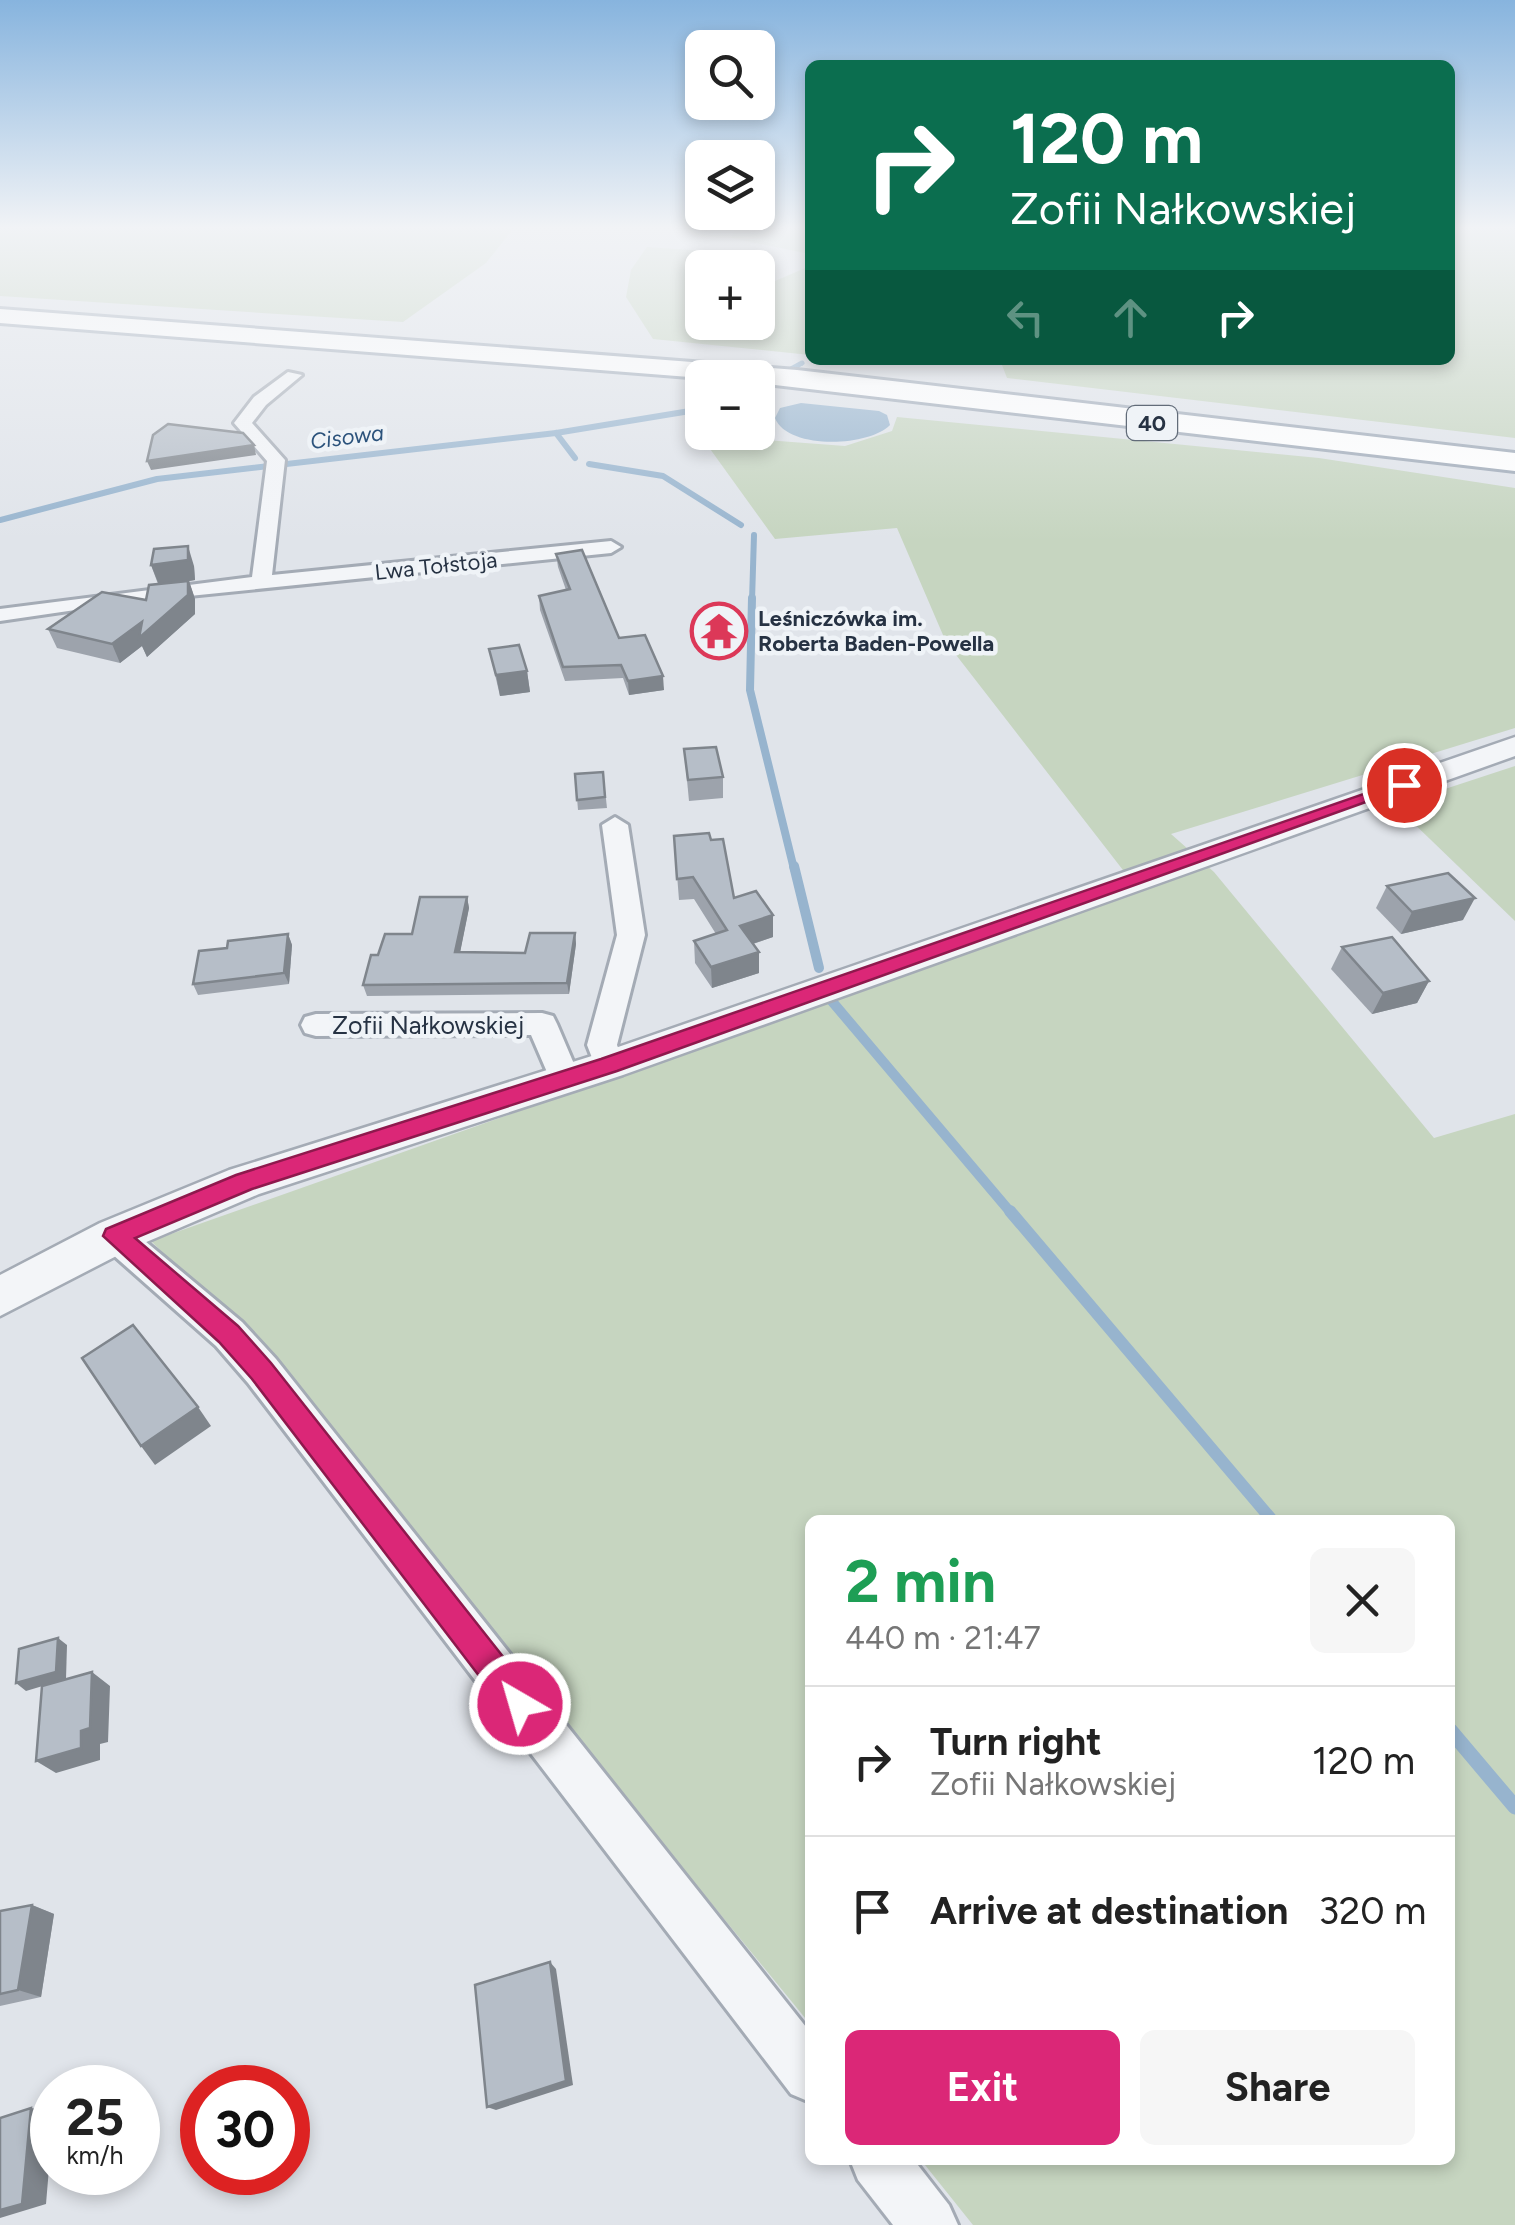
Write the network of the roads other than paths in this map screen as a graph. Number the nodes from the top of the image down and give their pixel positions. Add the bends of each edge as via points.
1 (165, 333) edge
2 (178, 333) edge
3 (685, 372) edge
4 (294, 375) dead end
5 (685, 377) edge
6 (775, 380) edge
7 (792, 381) junction
8 (1515, 462) edge
9 (1515, 470) edge
10 (611, 547) dead end
11 (261, 584) junction
12 (0, 614) edge
13 (1515, 746) edge
14 (615, 825) dead end
15 (316, 1025) dead end
16 (609, 1065) junction
17 (564, 1078) junction
18 (115, 1236) junction
19 (0, 1297) edge
20 (805, 2068) edge
21 (882, 2165) edge
22 (924, 2223) edge

1 - 5 main road, 40
2 - 3 main road, 40
4 - 11 street via 243,423 276,465
6 - 7 main road, 40
7 - 8 main road, 40
7 - 9 main road, 40
10 - 11 street, Lwa Tołstoja
11 - 12 street, Lwa Tołstoja
13 - 16 street
14 - 16 street via 630,934 602,1045
15 - 17 street, Zofii Nałkowskiej via 542,1024
16 - 17 street
17 - 18 street via 244,1182
18 - 19 street
18 - 20 street via 262,1371
21 - 22 street

